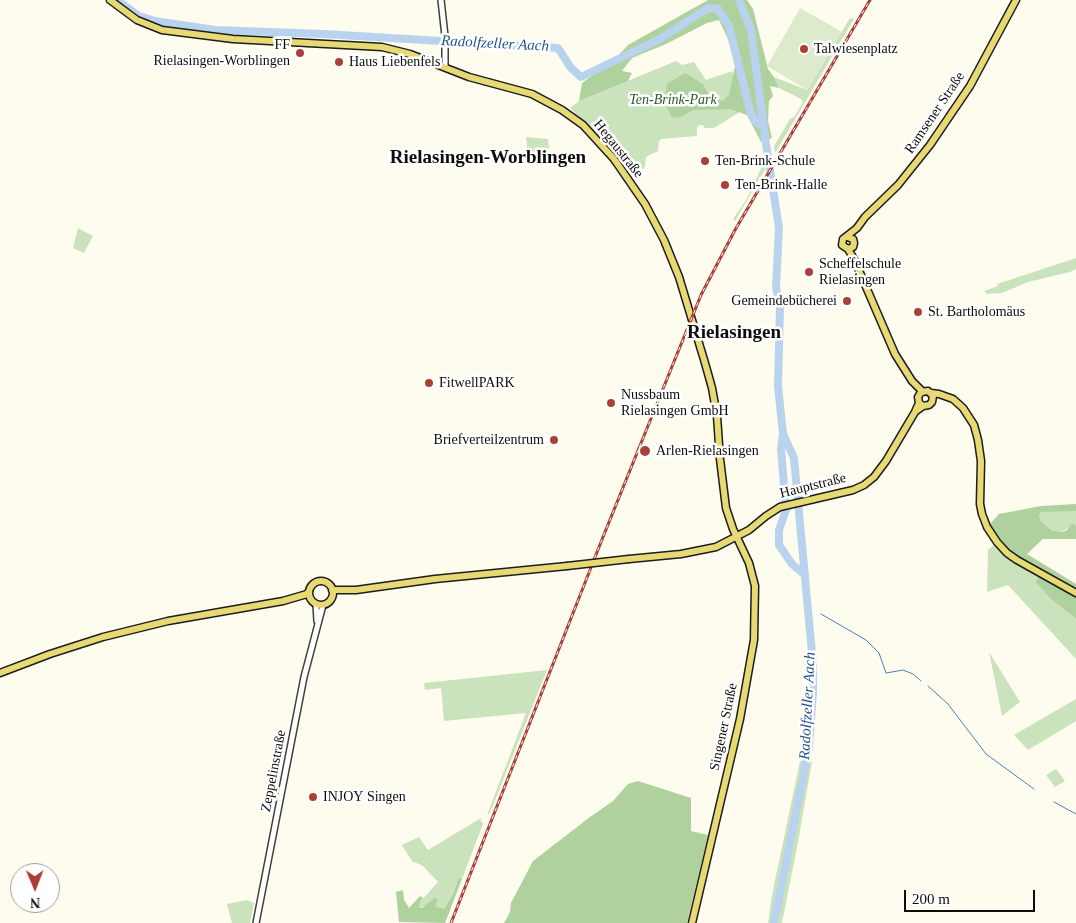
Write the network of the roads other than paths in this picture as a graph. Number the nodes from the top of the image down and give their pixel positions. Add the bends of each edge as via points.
1 (110, 0) edge
2 (441, 0) edge
3 (1016, 0) edge
4 (445, 67) junction
5 (857, 228) junction
6 (847, 237) junction
7 (851, 246) junction
8 (932, 396) junction
9 (921, 399) junction
10 (737, 537) junction
11 (332, 590) junction
12 (356, 590) junction
13 (309, 591) junction
14 (1076, 593) edge
15 (310, 599) junction
16 (331, 599) junction
17 (283, 601) junction
18 (320, 605) junction
19 (0, 673) edge
20 (256, 923) edge
21 (692, 923) edge

1 - 4 main road, Hegaustraße via 148,26 172,32 232,39 382,47
2 - 4 street
3 - 5 main road, Ramsener Straße via 970,86 930,145
4 - 10 main road, Hegaustraße via 532,94 572,116 614,159 645,204 679,277 710,379 726,508
5 - 6 main road, Ramsener Straße
5 - 7 main road, Ramsener Straße
6 - 7 main road via 851,238
6 - 7 main road via 841,243 843,247
7 - 9 main road via 895,354
8 - 9 main road
8 - 9 main road, Hauptstraße via 930,404
8 - 14 main road via 944,395 953,399 963,408 977,433 981,461 980,504 992,536 1006,553
9 - 10 main road, Hauptstraße via 886,461 869,482 853,490 775,510
10 - 12 main road, Hauptstraße, bridge via 707,550
10 - 21 main road, Singener Straße via 754,577 754,640 739,727
11 - 12 main road
11 - 13 main road via 329,584 319,581
11 - 16 main road
12 - 16 main road
13 - 15 main road
13 - 17 main road
15 - 17 main road
15 - 18 main road
16 - 18 main road
17 - 19 main road via 130,630 75,645
18 - 20 street, Zeppelinstraße

